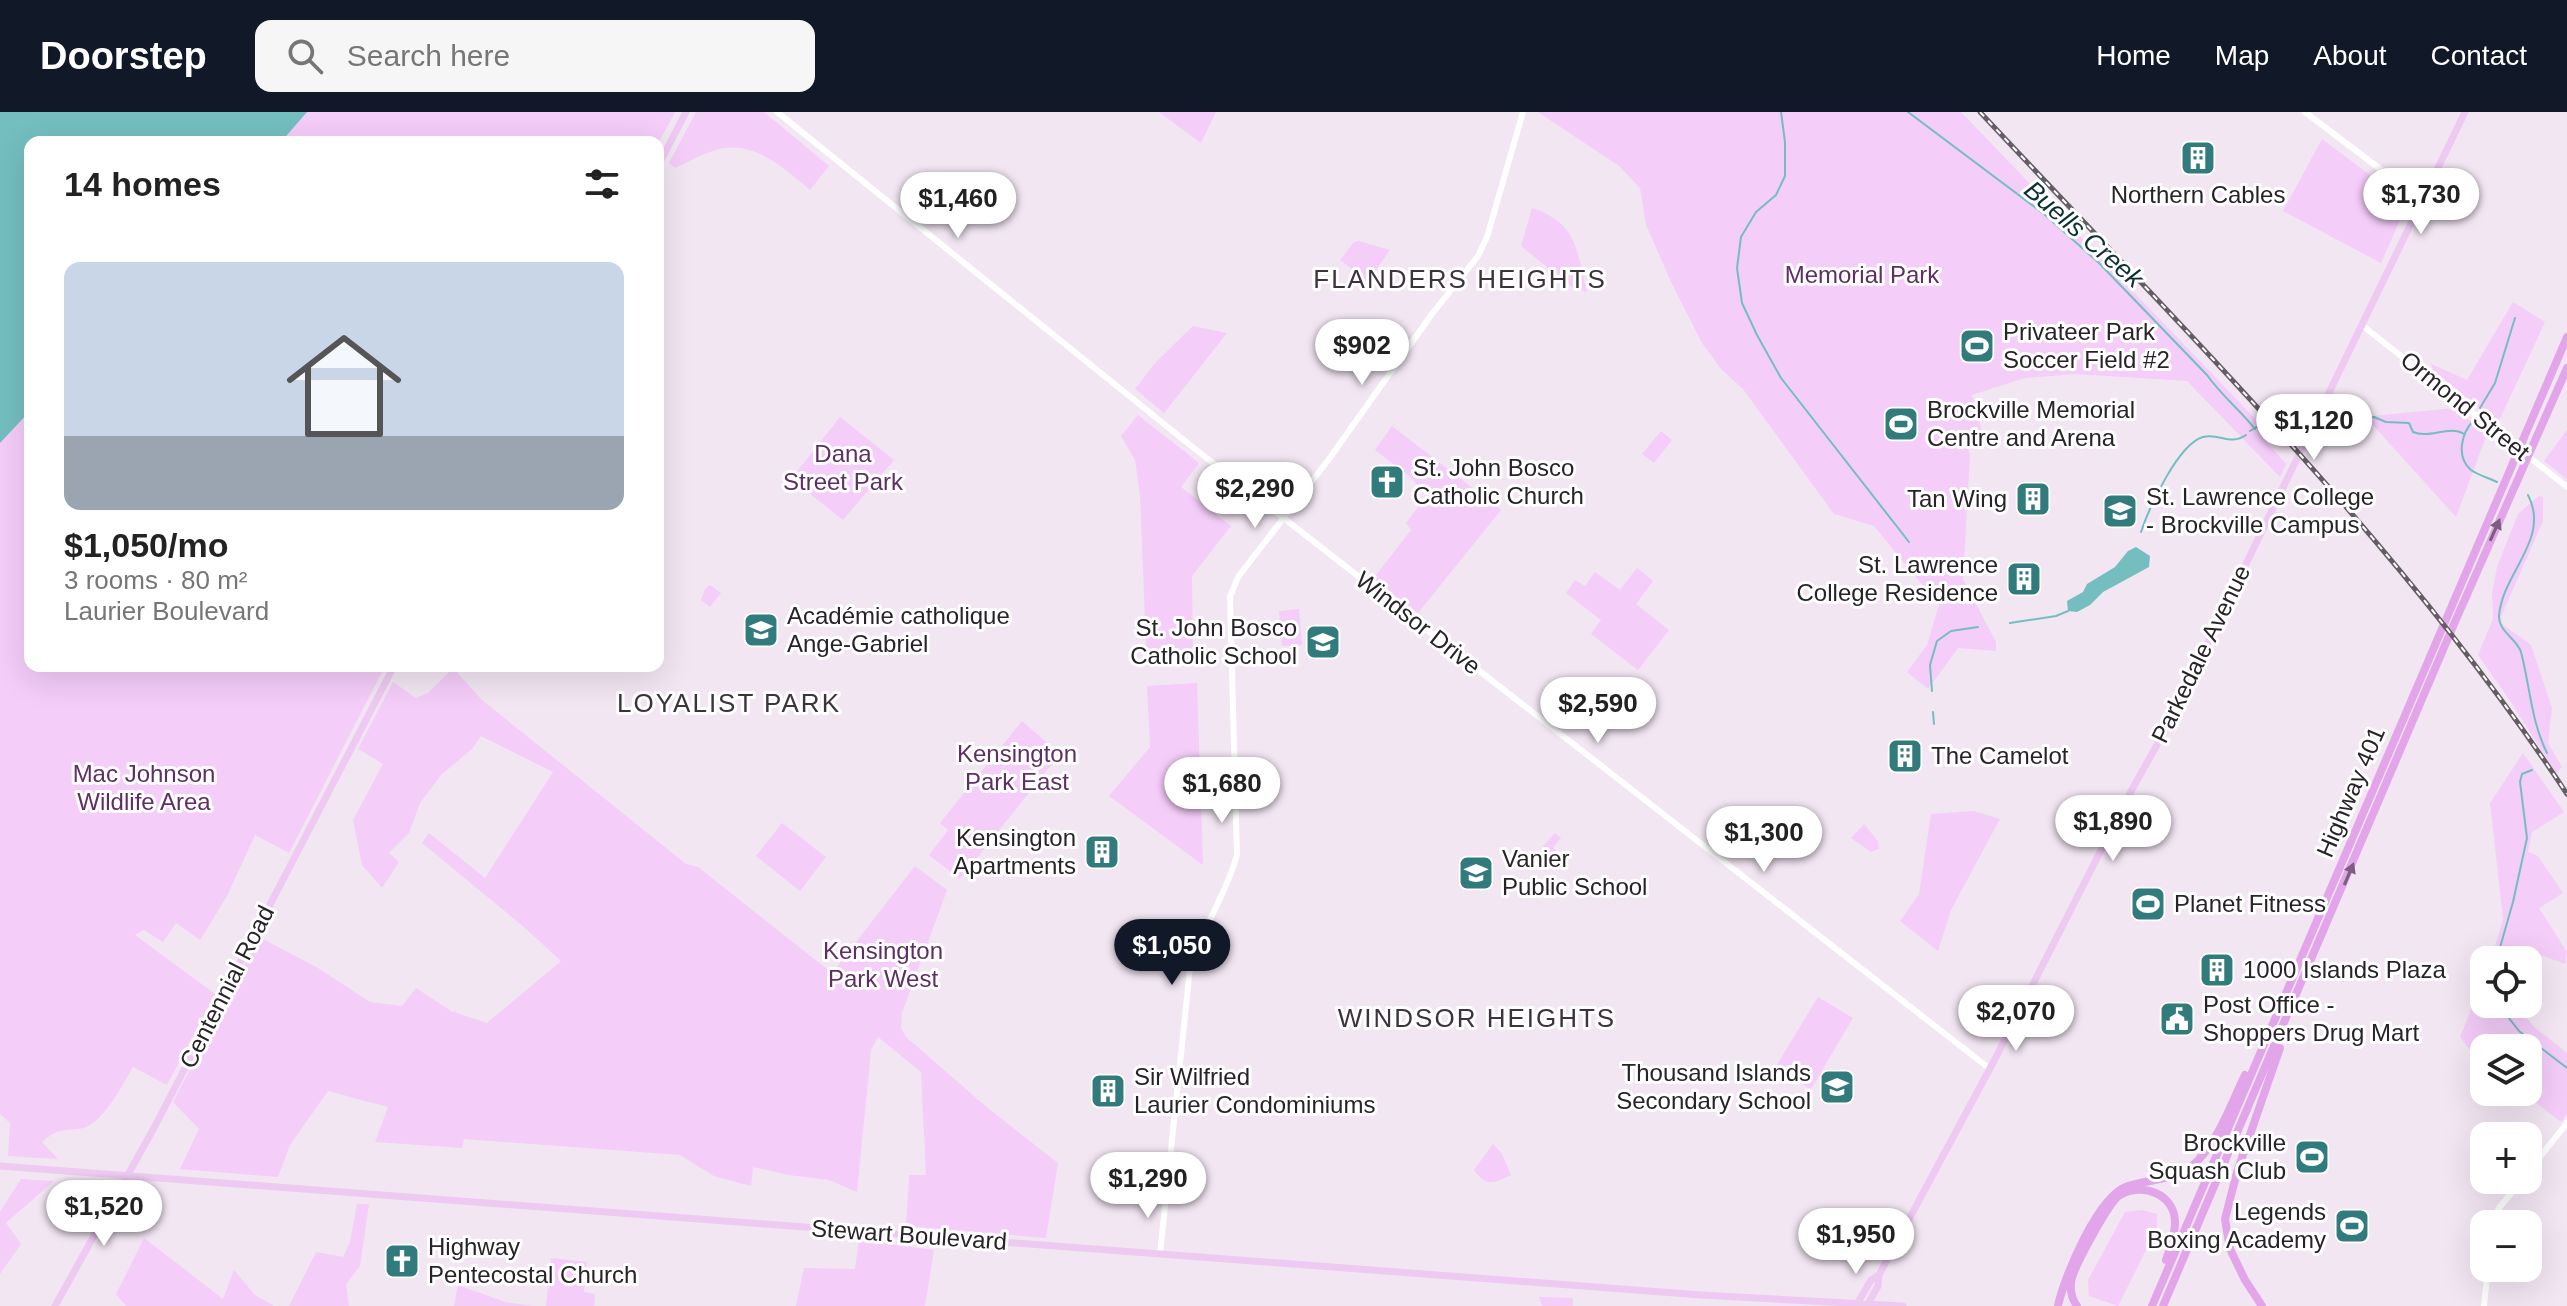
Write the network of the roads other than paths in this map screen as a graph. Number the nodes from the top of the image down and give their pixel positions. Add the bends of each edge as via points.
1 (686, 112) edge
2 (777, 112) edge
3 (1523, 112) edge
4 (2305, 112) edge
5 (2465, 112) edge
6 (664, 154) edge
7 (2421, 200) junction
8 (2363, 326) junction
9 (2567, 337) edge
10 (2567, 368) edge
11 (2511, 484) junction
12 (2567, 487) edge
13 (1283, 518) junction
14 (2451, 621) junction
15 (391, 672) edge
16 (2295, 1001) junction
17 (2266, 1040) junction
18 (1990, 1069) junction
19 (2567, 1123) edge
20 (2542, 1154) edge
21 (0, 1166) edge
22 (127, 1175) junction
23 (2510, 1194) edge
24 (2498, 1210) edge
25 (1160, 1254) junction
26 (1879, 1275) junction
27 (2487, 1282) edge
28 (1878, 1286) junction
29 (1820, 1304) edge
30 (1862, 1305) edge
31 (1889, 1305) edge
32 (55, 1306) edge
33 (1903, 1306) edge
34 (2058, 1306) edge
35 (2077, 1306) edge
36 (2150, 1306) edge
37 (2163, 1306) edge
38 (2262, 1306) edge
39 (2484, 1306) edge

1 - 6 main road
2 - 13 street, Windsor Drive
3 - 13 street via 1478,256
4 - 7 street
5 - 7 main road, Parkedale Avenue
7 - 8 main road, Parkedale Avenue
8 - 12 street, Ormond Street
8 - 18 main road, Parkedale Avenue via 2167,727
9 - 11 highway, Highway 401
10 - 11 highway, Highway 401
11 - 14 highway, Highway 401
13 - 18 street, Windsor Drive
13 - 25 street via 1238,577 1230,597 1237,855 1190,968
16 -> 14 highway, Highway 401 via 2442,654
14 - 17 highway, Highway 401 via 2436,644
15 - 22 main road, Centennial Road
16 - 37 highway, Highway 401
16 - 38 highway via 2225,1219 2230,1249
17 - 34 highway via 2200,1158 2181,1174 2128,1185 2109,1198 2065,1276
17 - 36 highway, Highway 401
18 - 26 main road, Parkedale Avenue
19 - 20 street
21 - 22 main road, Stewart Boulevard
22 - 25 main road, Stewart Boulevard
22 - 32 main road, Centennial Road
23 - 24 street
25 - 29 main road, Stewart Boulevard
26 - 28 main road, Parkedale Avenue
26 - 30 main road, Parkedale Avenue via 1871,1280
27 - 39 street
28 - 30 main road, Parkedale Avenue
28 - 31 main road
29 - 30 main road, Stewart Boulevard via 1827,1300
30 - 31 main road, Stewart Boulevard
31 - 33 main road, Stewart Boulevard
35 - 36 highway via 2071,1281 2101,1222 2117,1197 2139,1189 2165,1200 2175,1222

